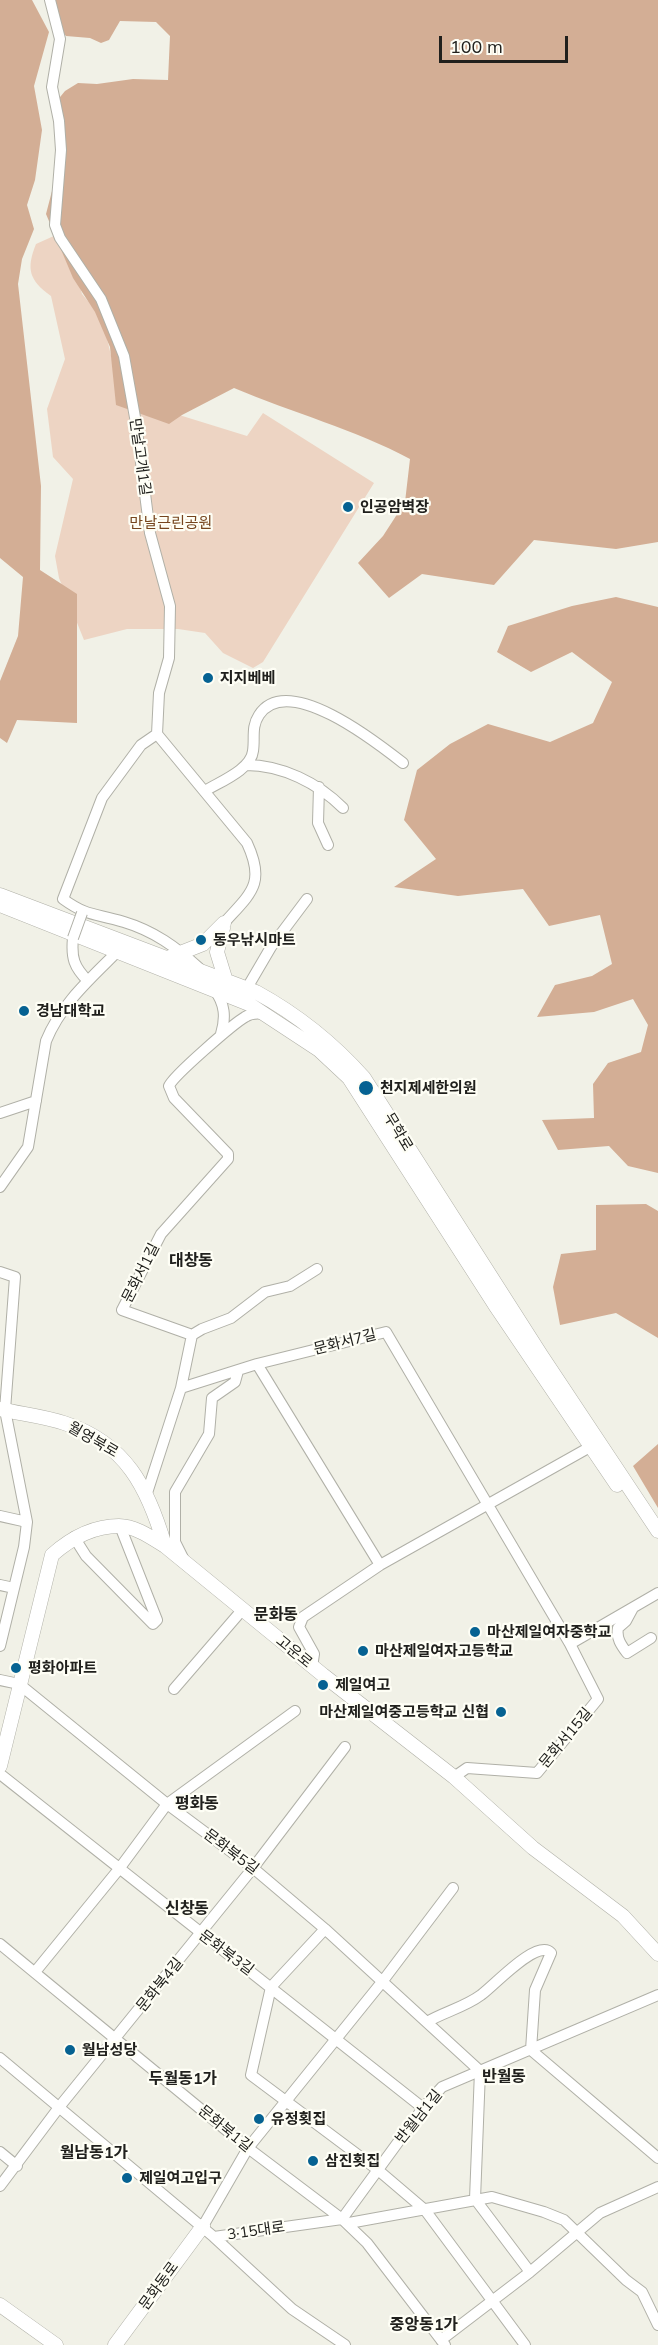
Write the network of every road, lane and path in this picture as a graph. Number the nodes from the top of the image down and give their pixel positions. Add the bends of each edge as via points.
1 (50, 0) edge
2 (157, 734) junction
3 (403, 762) dead end
4 (246, 765) junction
5 (319, 787) junction
6 (205, 791) junction
7 (343, 808) dead end
8 (328, 845) dead end
9 (0, 894) edge
10 (307, 899) dead end
11 (0, 905) edge
12 (82, 913) junction
13 (224, 923) junction
14 (118, 951) junction
15 (176, 955) junction
16 (225, 978) junction
17 (88, 981) junction
18 (213, 988) junction
19 (247, 988) junction
20 (264, 1014) junction
21 (221, 1034) junction
22 (36, 1101) junction
23 (0, 1113) edge
24 (0, 1187) edge
25 (317, 1269) dead end
26 (0, 1272) edge
27 (192, 1335) junction
28 (257, 1364) junction
29 (238, 1371) junction
30 (181, 1388) junction
31 (3, 1409) edge
32 (590, 1447) junction
33 (147, 1493) junction
34 (487, 1503) junction
35 (0, 1516) edge
36 (27, 1522) junction
37 (120, 1526) junction
38 (658, 1532) edge
39 (74, 1537) junction
40 (658, 1543) edge
41 (165, 1546) junction
42 (186, 1563) junction
43 (380, 1565) junction
44 (0, 1585) edge
45 (14, 1588) junction
46 (658, 1593) edge
47 (633, 1608) junction
48 (243, 1609) junction
49 (651, 1638) dead end
50 (570, 1644) junction
51 (0, 1646) edge
52 (312, 1667) junction
53 (0, 1680) edge
54 (19, 1684) junction
55 (174, 1689) dead end
56 (295, 1711) dead end
57 (345, 1747) dead end
58 (0, 1766) edge
59 (0, 1774) edge
60 (454, 1777) junction
61 (167, 1804) junction
62 (253, 1868) junction
63 (119, 1869) junction
64 (453, 1888) dead end
65 (325, 1929) junction
66 (201, 1934) junction
67 (0, 1944) edge
68 (658, 1954) edge
69 (35, 1972) junction
70 (382, 1982) junction
71 (271, 1987) junction
72 (658, 1995) edge
73 (427, 2022) junction
74 (116, 2040) junction
75 (336, 2041) junction
76 (531, 2050) junction
77 (0, 2058) edge
78 (480, 2071) junction
79 (285, 2102) junction
80 (60, 2106) junction
81 (423, 2108) junction
82 (248, 2148) junction
83 (0, 2152) edge
84 (658, 2158) edge
85 (17, 2166) junction
86 (378, 2170) junction
87 (0, 2186) edge
88 (658, 2187) edge
89 (476, 2199) junction
90 (425, 2210) junction
91 (345, 2221) junction
92 (203, 2226) junction
93 (578, 2233) junction
94 (214, 2237) junction
95 (530, 2272) junction
96 (490, 2301) junction
97 (0, 2305) edge
98 (658, 2325) edge
99 (443, 2342) edge
100 (56, 2345) edge
101 (115, 2345) edge
102 (345, 2345) edge
103 (525, 2345) edge

1 - 2 street, 만날고개1길 via 60,39 52,87 61,150 55,225 101,299 124,356 150,532 170,606 169,658 159,693
2 - 6 street
2 - 12 street via 141,745 102,798 63,899
3 - 4 street via 351,726 286,699 271,703 259,714 253,729 252,756
4 - 5 street via 270,767
4 - 6 street
5 - 7 street
5 - 8 street via 318,823
6 - 13 street via 247,843 256,863 257,880 251,893
9 - 15 main road, 무학로
10 - 19 street via 271,947
11 - 14 main road, 무학로
12 - 15 street via 124,922 170,941
12 - 17 street, bridge via 73,938 73,962
13 - 15 main road via 208,940
13 - 16 main road via 217,952
14 - 17 street
14 - 18 main road, 무학로
15 - 16 main road, 무학로
16 - 19 main road, 무학로
17 - 22 street via 52,1026
18 - 20 main road, 무학로
18 - 21 street via 223,1005
19 - 38 main road, 무학로 via 284,1007 323,1036 364,1078
20 - 21 street, 문화서1길 via 251,1014
20 - 32 main road, 무학로 via 319,1050 349,1078
21 - 27 street, 문화서1길 via 176,1076 169,1088 228,1154 228,1159 161,1234 122,1310
22 - 23 street
22 - 24 street via 28,1147
25 - 27 street via 290,1286 265,1292 231,1318
26 - 31 street via 15,1277
27 - 30 street
28 - 29 street, 문화서7길
28 - 34 street, 문화서7길 via 386,1332
28 - 43 street
29 - 30 street, 문화서7길
29 - 42 street via 235,1382 212,1398 209,1434 175,1492 175,1542
30 - 33 street
31 - 33 main road, 월영북로 via 64,1422 87,1433 123,1457
31 - 36 street
32 - 34 street
32 - 40 main road, 무학로
33 - 41 main road, 월영북로
34 - 43 street
34 - 50 street, 문화서15길
35 - 36 street
36 - 45 street
37 - 39 main road
37 - 39 street via 157,1620 153,1624 86,1556
37 - 41 main road, 고운로
39 - 54 main road via 52,1556
41 - 42 main road, 고운로
42 - 48 main road, 고운로
43 - 52 street via 303,1617 299,1627 314,1654
44 - 45 street
45 - 51 street
46 - 47 street
47 - 49 street via 618,1628 622,1646 627,1653
47 - 50 street
48 - 52 main road, 고운로
48 - 55 street
50 - 60 street, 문화서15길 via 598,1699 537,1773 467,1768
52 - 60 main road, 고운로
53 - 54 street
54 - 58 main road
54 - 61 street, 문화북5길
56 - 61 street
57 - 62 street, 문화북4길
59 - 63 street, 문화북3길
60 - 68 main road, 고운로 via 533,1848 623,1916
61 - 62 street, 문화북5길
61 - 63 street
62 - 65 street, 문화북5길
62 - 66 street, 문화북4길
63 - 66 street, 문화북3길
63 - 69 street
64 - 70 street
65 - 70 street, 문화북5길
65 - 71 street
66 - 71 street, 문화북3길
66 - 74 street, 문화북4길
67 - 69 street, 문화북1길
69 - 74 street, 문화북1길
70 - 73 street, 문화북5길
70 - 75 street
71 - 75 street, 문화북3길
71 - 79 street via 251,2075
72 - 76 street, 반월남1길
73 - 76 street via 480,1995 531,1954 548,1949 550,1960 535,1990
73 - 78 street, 문화북5길
74 - 80 street, 문화북4길
74 - 82 street, 문화북1길
75 - 79 street
75 - 81 street, 문화북3길
76 - 78 street, 반월남1길
76 - 84 street
77 - 80 street, 3·15대로
78 - 81 street, 반월남1길 via 442,2087
78 - 89 street
79 - 82 street
79 - 86 street
80 - 85 street, 문화북4길
80 - 92 street, 3·15대로
81 - 86 street, 반월남1길
82 - 91 street, 문화북1길
82 - 92 street
83 - 85 street
85 - 87 street, 문화북4길
86 - 90 street
86 - 91 street, 반월남1길
88 - 93 street via 600,2213
89 - 90 street, 3·15대로
89 - 93 street, 3·15대로 via 492,2197 544,2212 564,2220
89 - 95 street
90 - 91 street, 3·15대로
90 - 96 street
91 - 94 street, 3·15대로
91 - 99 street via 368,2242
92 - 94 street, 3·15대로
92 - 101 main road, 문화동로
93 - 95 street
93 - 98 street, 3·15대로 via 642,2292
94 - 102 street via 292,2309
95 - 96 street
96 - 99 street
96 - 103 street
97 - 100 main road

